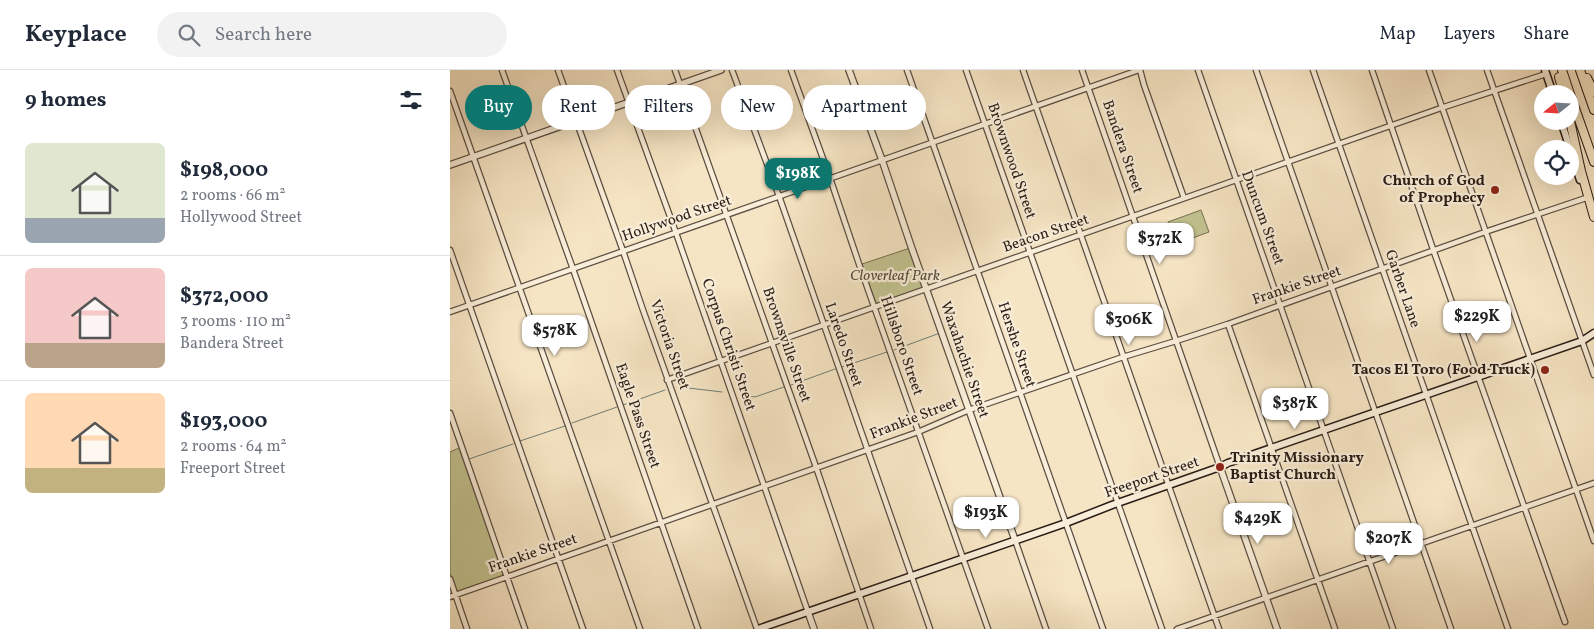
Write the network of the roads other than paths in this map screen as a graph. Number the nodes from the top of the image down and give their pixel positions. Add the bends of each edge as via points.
1 (502, 70) edge
2 (558, 70) edge
3 (617, 70) edge
4 (675, 70) edge
5 (721, 70) edge
6 (732, 70) edge
7 (790, 70) edge
8 (849, 70) edge
9 (907, 70) edge
10 (966, 70) edge
11 (1023, 70) edge
12 (1082, 70) edge
13 (1140, 70) edge
14 (1198, 70) edge
15 (1256, 70) edge
16 (1313, 70) edge
17 (1372, 70) edge
18 (1429, 70) edge
19 (1487, 70) edge
20 (1560, 70) edge
21 (1582, 70) edge
22 (1546, 72) edge
23 (680, 84) junction
24 (563, 85) edge
25 (677, 85) edge
26 (1550, 85) edge
27 (1562, 85) edge
28 (1566, 85) edge
29 (1088, 88) junction
30 (450, 91) edge
31 (1494, 92) junction
32 (1594, 92) edge
33 (625, 93) edge
34 (1036, 106) junction
35 (1441, 108) junction
36 (1594, 110) edge
37 (1579, 120) edge
38 (985, 124) junction
39 (1391, 126) junction
40 (550, 130) edge
41 (579, 130) edge
42 (638, 130) edge
43 (1564, 130) edge
44 (1572, 130) edge
45 (526, 138) junction
46 (933, 142) junction
47 (1338, 144) junction
48 (473, 157) junction
49 (882, 160) junction
50 (1287, 162) junction
51 (1594, 162) edge
52 (450, 165) edge
53 (830, 178) junction
54 (1235, 180) junction
55 (779, 196) junction
56 (1184, 198) junction
57 (1586, 198) junction
58 (728, 214) junction
59 (1538, 215) junction
60 (1132, 217) junction
61 (1594, 217) edge
62 (1594, 221) edge
63 (1485, 232) junction
64 (676, 233) junction
65 (1080, 235) junction
66 (450, 250) edge
67 (623, 251) junction
68 (1434, 252) junction
69 (1029, 253) junction
70 (573, 268) junction
71 (1382, 270) junction
72 (977, 271) junction
73 (520, 287) junction
74 (1331, 288) junction
75 (926, 289) junction
76 (470, 305) junction
77 (1280, 306) junction
78 (874, 308) junction
79 (450, 312) edge
80 (1228, 324) junction
81 (823, 326) junction
82 (1594, 333) edge
83 (1594, 340) edge
84 (1176, 341) junction
85 (1582, 341) junction
86 (772, 344) junction
87 (1123, 357) junction
88 (1530, 359) junction
89 (721, 362) junction
90 (1072, 374) junction
91 (1594, 375) edge
92 (1479, 377) junction
93 (667, 380) junction
94 (1020, 393) junction
95 (1426, 395) junction
96 (969, 410) junction
97 (450, 413) edge
98 (1375, 413) junction
99 (1323, 431) junction
100 (918, 432) junction
101 (1272, 449) junction
102 (867, 450) junction
103 (816, 467) junction
104 (1220, 467) junction
105 (1594, 483) edge
106 (1168, 485) junction
107 (764, 486) junction
108 (1576, 489) junction
109 (1117, 503) junction
110 (713, 504) junction
111 (1525, 507) junction
112 (660, 523) junction
113 (1066, 523) junction
114 (1472, 526) junction
115 (610, 540) junction
116 (1015, 540) junction
117 (1594, 541) edge
118 (1421, 544) junction
119 (963, 558) junction
120 (558, 559) junction
121 (1369, 562) junction
122 (911, 576) junction
123 (507, 577) junction
124 (450, 579) edge
125 (1318, 580) junction
126 (858, 594) junction
127 (456, 595) junction
128 (450, 597) edge
129 (1266, 598) junction
130 (808, 612) junction
131 (1214, 616) junction
132 (1565, 622) dead end
133 (467, 629) edge
134 (525, 629) edge
135 (583, 629) edge
136 (640, 629) edge
137 (698, 629) edge
138 (757, 629) edge
139 (814, 629) edge
140 (870, 629) edge
141 (930, 629) edge
142 (988, 629) edge
143 (1046, 629) edge
144 (1103, 629) edge
145 (1162, 629) edge
146 (1177, 629) edge
147 (1219, 629) edge
148 (1277, 629) edge
149 (1335, 629) edge
150 (1393, 629) edge
151 (1451, 629) edge
152 (1508, 629) edge

1 - 45 street, Eagle Pass Street
2 - 24 street, Victoria Street
3 - 33 street, Corpus Christi Street
4 - 23 street, Brownsville Street
5 - 23 street
6 - 55 street, Laredo Street
7 - 53 street, Hillsboro Street
8 - 49 street, Waxahachie Street
9 - 46 street, Hershe Street
10 - 38 street, Brownwood Street
11 - 34 street
12 - 29 street, Bandera Street
13 - 29 street, Hollywood Street
13 - 56 street
14 - 54 street, Duncum Street
15 - 50 street
16 - 47 street, Garber Lane
17 - 39 street
18 - 35 street
19 - 31 street
20 - 27 highway
20 - 28 highway
21 - 32 highway
21 - 36 highway
22 - 26 main road
22 - 31 street, Beacon Street
23 - 25 street
23 - 58 street, Brownsville Street
29 - 34 street, Hollywood Street
29 - 60 street, Bandera Street
30 - 48 street
31 - 35 street, Beacon Street
31 - 59 street
34 - 38 street, Hollywood Street
34 - 65 street
35 - 39 street, Beacon Street
35 - 63 street
37 - 51 highway
38 - 46 street, Hollywood Street
38 - 69 street, Brownwood Street
39 - 47 street, Beacon Street
39 - 68 street
40 - 45 street
41 - 67 street, Victoria Street
42 - 64 street, Corpus Christi Street
43 - 57 main road
44 - 61 highway
45 - 48 street
45 - 70 street, Eagle Pass Street
46 - 49 street, Hollywood Street
46 - 72 street, Hershe Street
47 - 50 street, Beacon Street
47 - 71 street, Garber Lane
48 - 52 street
48 - 73 street
49 - 53 street, Hollywood Street
49 - 75 street, Waxahachie Street
50 - 54 street, Beacon Street
50 - 74 street
53 - 55 street, Hollywood Street
53 - 78 street, Hillsboro Street
54 - 56 street, Beacon Street
54 - 77 street, Duncum Street
55 - 58 street, Hollywood Street
55 - 81 street, Laredo Street
56 - 60 street, Beacon Street
57 - 59 street, Frankie Street
57 - 62 main road
58 - 64 street, Hollywood Street
58 - 86 street, Brownsville Street
59 - 63 street, Frankie Street
59 - 85 street
60 - 65 street, Beacon Street
60 - 84 street, Bandera Street
63 - 68 street, Frankie Street
63 - 88 street
64 - 67 street, Hollywood Street
64 - 89 street, Corpus Christi Street
65 - 69 street, Beacon Street
65 - 87 street
66 - 76 street
67 - 70 street, Hollywood Street
67 - 93 street, Victoria Street
68 - 71 street, Frankie Street
68 - 92 street
69 - 72 street, Beacon Street
69 - 90 street, Brownwood Street
70 - 73 street, Hollywood Street
70 - 112 street, Eagle Pass Street
71 - 74 street, Frankie Street
71 - 95 street, Garber Lane
72 - 75 street, Beacon Street
72 - 94 street, Hershe Street
73 - 76 street, Hollywood Street
73 - 115 street
74 - 77 street, Frankie Street
74 - 98 street
75 - 78 street, Beacon Street
75 - 96 street, Waxahachie Street
76 - 79 street, Hollywood Street
76 - 120 street
77 - 80 street, Frankie Street
77 - 99 street, Duncum Street
78 - 81 street, Beacon Street
78 - 100 street, Hillsboro Street
80 - 84 street, Frankie Street
80 - 101 street
81 - 86 street, Beacon Street
81 - 102 street, Laredo Street
82 - 85 main road, Freeport Street
83 - 85 main road, Freeport Street
84 - 87 street, Frankie Street
84 - 104 street, Bandera Street
85 - 88 main road, Freeport Street
85 - 91 street
86 - 89 street, Beacon Street
86 - 103 street, Brownsville Street
87 - 90 street, Frankie Street
87 - 106 street
88 - 92 main road, Freeport Street
88 - 108 street
89 - 93 street, Beacon Street
89 - 107 street, Corpus Christi Street
90 - 94 street, Frankie Street
90 - 109 street, Brownwood Street
92 - 95 main road, Freeport Street
92 - 111 street
93 - 110 street, Victoria Street
94 - 96 street, Frankie Street
94 - 113 street, Hershe Street
95 - 98 main road, Freeport Street
95 - 114 street, Garber Lane
96 - 100 street, Frankie Street
96 - 116 street, Waxahachie Street
97 - 123 street
98 - 99 main road, Freeport Street
98 - 118 street
99 - 101 main road, Freeport Street
99 - 121 street, Duncum Street
100 - 102 street, Frankie Street
100 - 119 street, Hillsboro Street
101 - 104 main road, Freeport Street
101 - 125 street
102 - 103 street, Frankie Street
102 - 122 street, Laredo Street
103 - 107 street, Frankie Street
103 - 126 street, Brownsville Street
104 - 106 main road, Freeport Street
104 - 129 street, Bandera Street
105 - 108 street
106 - 109 main road, Freeport Street
106 - 131 street
107 - 110 street, Frankie Street
107 - 130 street, Corpus Christi Street
108 - 111 street
108 - 117 street
109 - 113 main road, Freeport Street
109 - 145 street, Brownwood Street
110 - 112 street, Frankie Street
110 - 138 street, Victoria Street
111 - 114 street
111 - 132 street
112 - 115 street, Frankie Street
112 - 137 street, Eagle Pass Street
113 - 116 main road, Freeport Street
113 - 144 street, Hershe Street
114 - 118 street
114 - 152 street, Garber Lane
115 - 120 street, Frankie Street
115 - 136 street
116 - 119 main road, Freeport Street
116 - 143 street, Waxahachie Street
118 - 121 street
118 - 151 street
119 - 122 main road, Freeport Street
119 - 142 street, Hillsboro Street
120 - 123 street, Frankie Street
120 - 135 street
121 - 125 street
121 - 150 street, Duncum Street
122 - 126 main road, Freeport Street
122 - 141 street, Laredo Street
123 - 127 street, Frankie Street
123 - 134 street
124 - 127 street
125 - 129 street
125 - 149 street
126 - 130 main road, Freeport Street
126 - 140 street, Brownsville Street
127 - 128 street, Frankie Street
127 - 133 street
129 - 131 street
129 - 148 street, Bandera Street
130 - 138 main road, Freeport Street
130 - 139 street, Corpus Christi Street
131 - 146 street
131 - 147 street

